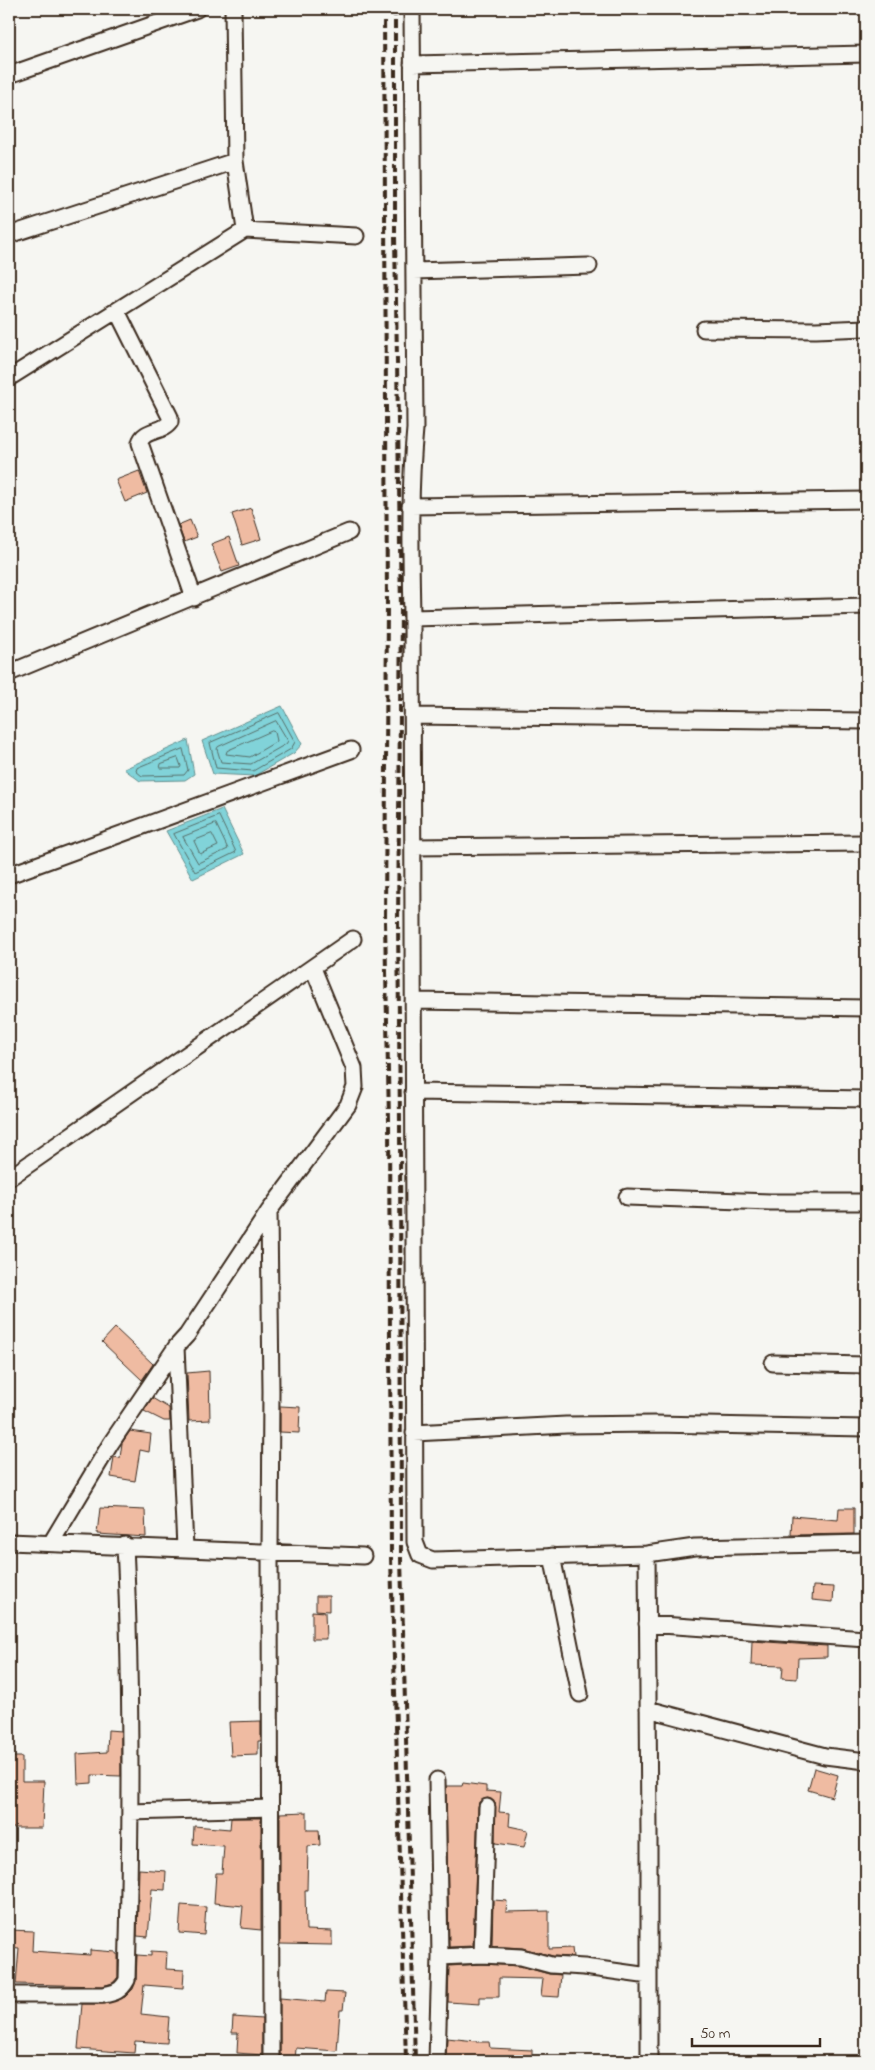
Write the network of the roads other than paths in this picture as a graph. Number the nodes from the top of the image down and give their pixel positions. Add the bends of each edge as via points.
1 (197, 9) edge
2 (233, 9) edge
3 (412, 9) edge
4 (866, 54) edge
5 (412, 64) junction
6 (9, 75) edge
7 (235, 161) junction
8 (245, 230) junction
9 (9, 235) edge
10 (356, 236) dead end
11 (589, 266) dead end
12 (414, 271) junction
13 (117, 311) junction
14 (866, 328) edge
15 (704, 329) dead end
16 (9, 378) edge
17 (866, 500) edge
18 (410, 506) junction
19 (349, 532) dead end
20 (194, 598) junction
21 (866, 606) edge
22 (412, 618) junction
23 (9, 673) edge
24 (412, 716) junction
25 (866, 721) edge
26 (351, 750) dead end
27 (866, 843) edge
28 (412, 847) junction
29 (9, 875) edge
30 (353, 939) dead end
31 (313, 968) junction
32 (413, 1001) junction
33 (866, 1008) edge
34 (413, 1092) junction
35 (866, 1099) edge
36 (9, 1178) edge
37 (627, 1197) dead end
38 (866, 1202) edge
39 (269, 1211) junction
40 (176, 1347) junction
41 (773, 1363) dead end
42 (866, 1365) edge
43 (866, 1428) edge
44 (414, 1433) junction
45 (9, 1542) edge
46 (52, 1543) junction
47 (866, 1544) edge
48 (125, 1545) junction
49 (185, 1548) junction
50 (270, 1552) junction
51 (646, 1554) junction
52 (363, 1556) dead end
53 (552, 1556) junction
54 (648, 1624) junction
55 (866, 1640) edge
56 (580, 1694) dead end
57 (648, 1710) junction
58 (866, 1761) edge
59 (437, 1780) dead end
60 (487, 1807) dead end
61 (270, 1808) junction
62 (130, 1812) junction
63 (482, 1955) junction
64 (440, 1958) junction
65 (649, 1976) junction
66 (9, 1995) edge
67 (271, 2061) edge
68 (437, 2061) edge
69 (649, 2061) edge

1 - 6 street
2 - 7 street
3 - 5 street
4 - 5 street
5 - 12 street
7 - 8 street
7 - 9 street
8 - 10 street
8 - 13 street
11 - 12 street
12 - 18 street via 415,428
13 - 16 street
13 - 20 street via 170,418 168,425 145,435 140,443
14 - 15 street
17 - 18 street
18 - 22 street
19 - 20 street
20 - 23 street
21 - 22 street
22 - 24 street
24 - 25 street
24 - 28 street
26 - 29 street
27 - 28 street
28 - 32 street
30 - 31 street
31 - 36 street
31 - 39 street via 354,1068 355,1088 348,1105
32 - 33 street
32 - 34 street
34 - 35 street
34 - 44 street
37 - 38 street
39 - 40 street
39 - 50 street
40 - 46 street via 111,1443
40 - 49 street
41 - 42 street
43 - 44 street via 585,1425
44 - 53 street via 415,1542 420,1555 432,1560
45 - 46 street
46 - 48 street
47 - 51 street via 695,1548
48 - 49 street
48 - 62 street via 130,1649
49 - 50 street
50 - 52 street
50 - 61 street
51 - 53 street
51 - 54 street
53 - 56 street
54 - 55 street
54 - 57 street
57 - 58 street via 825,1756
57 - 65 street
59 - 64 street
60 - 63 street
61 - 62 street
61 - 67 street
62 - 66 street via 127,1980 123,1989 103,1995
63 - 64 street
63 - 65 street via 521,1957 551,1966
64 - 68 street
65 - 69 street

